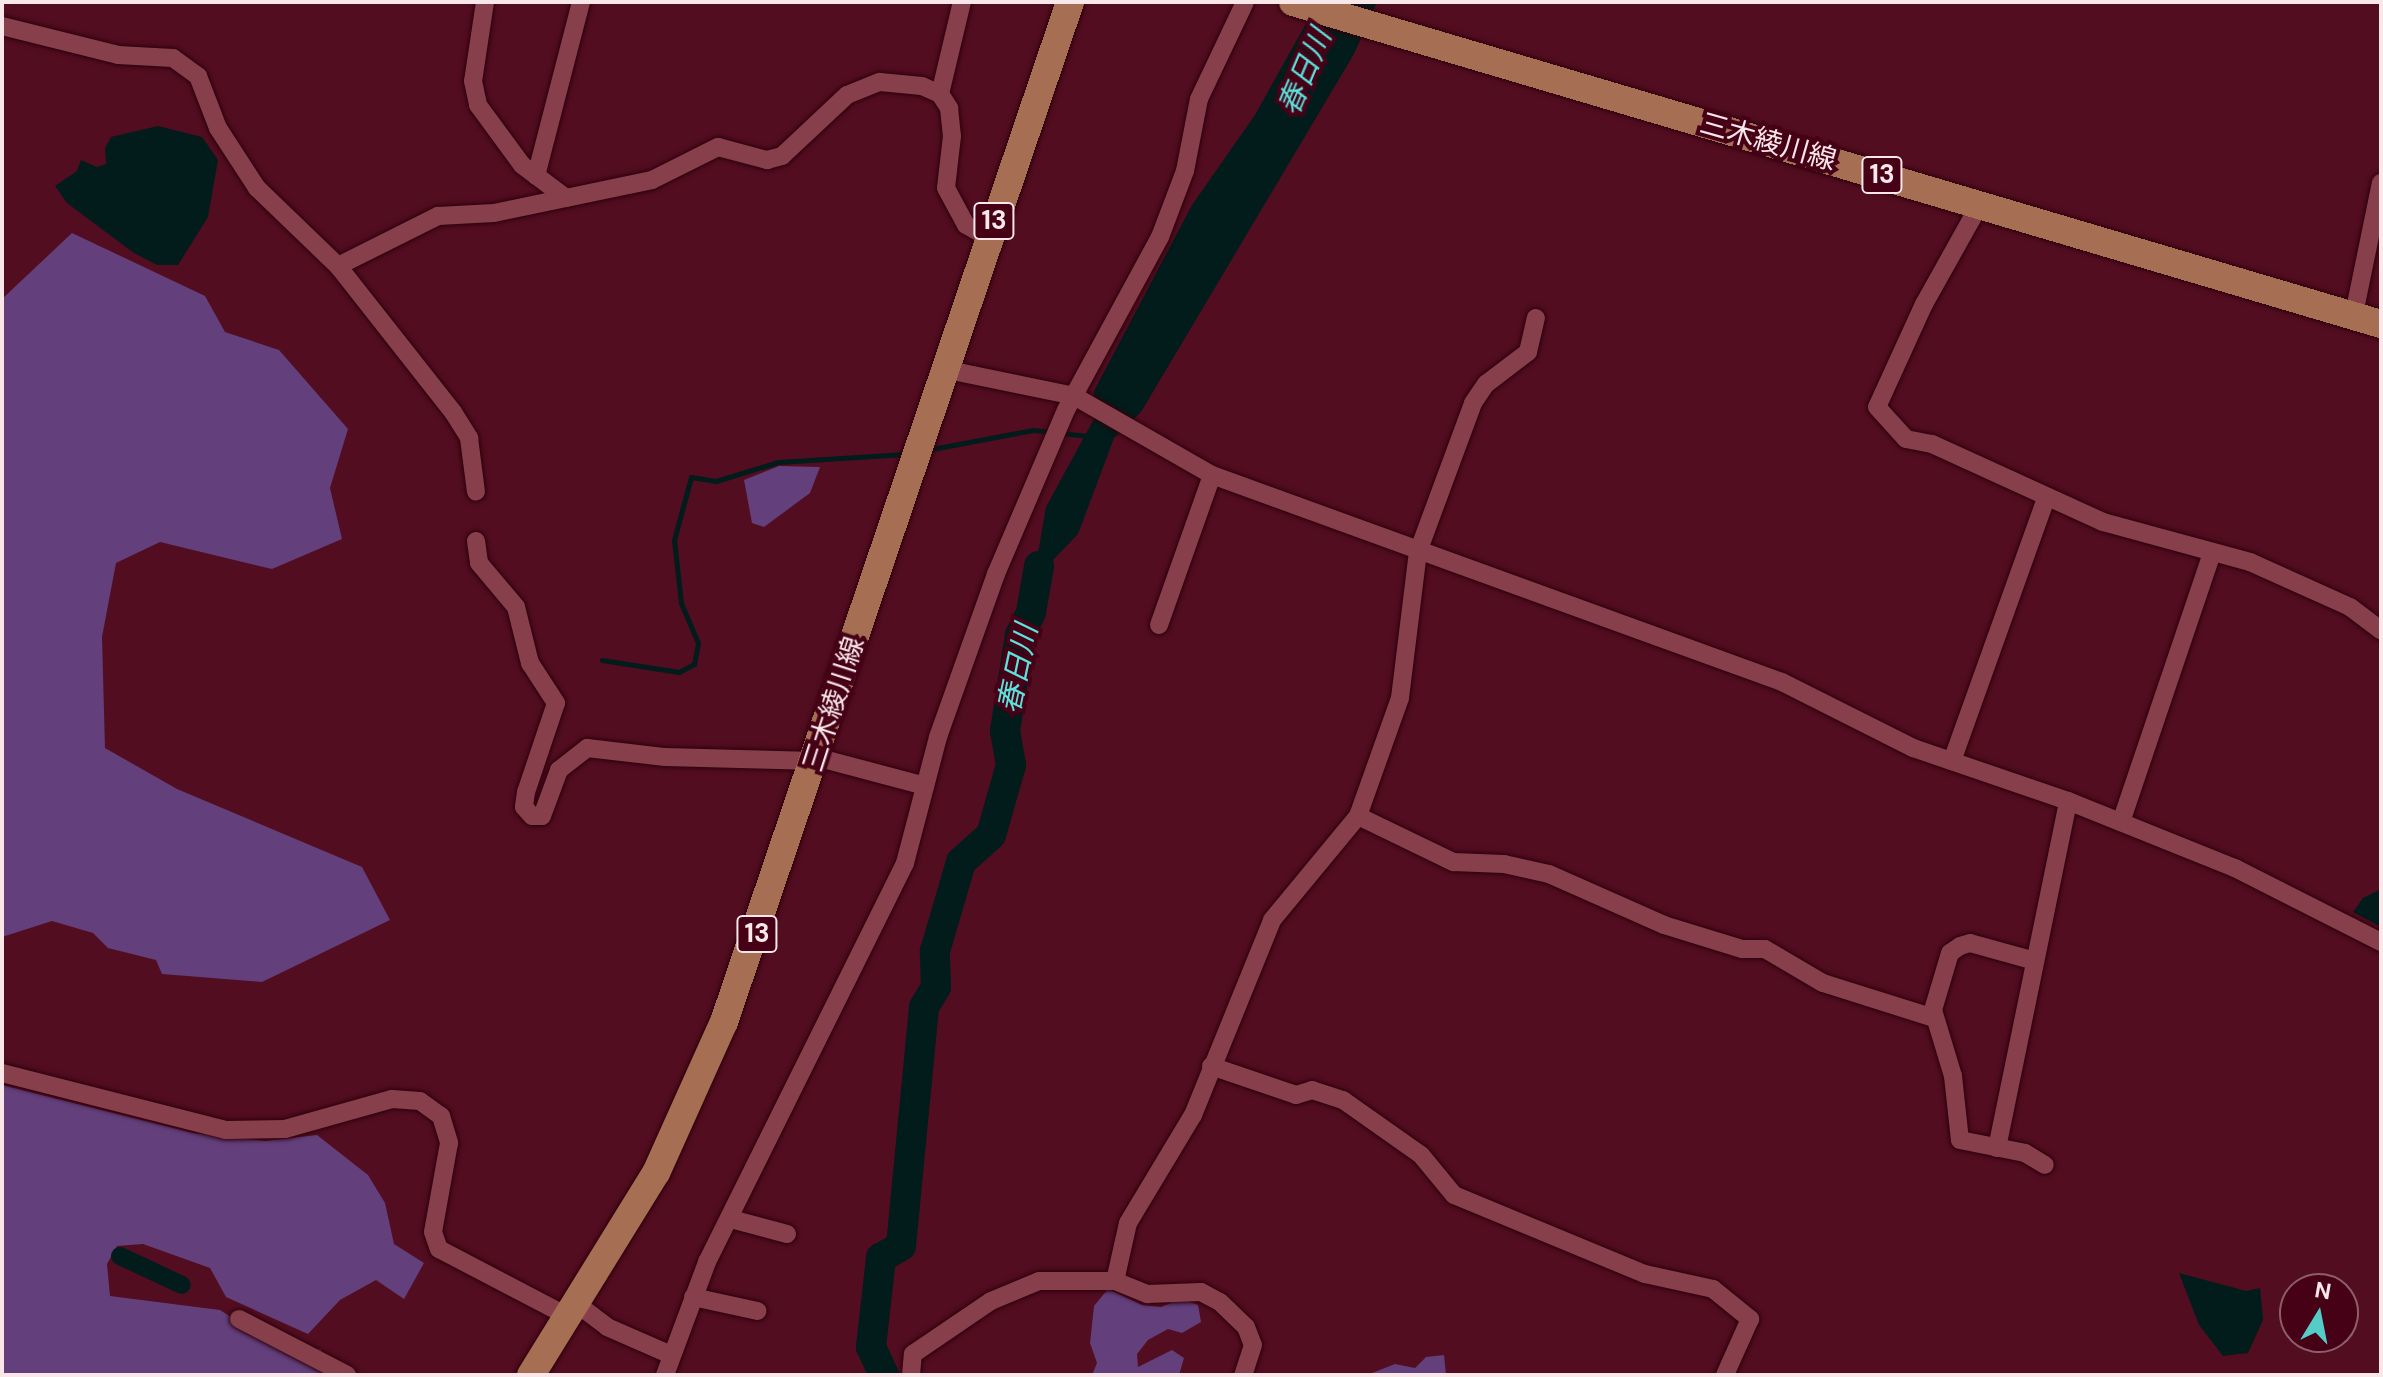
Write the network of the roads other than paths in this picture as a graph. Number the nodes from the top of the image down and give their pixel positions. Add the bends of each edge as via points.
1 (485, 2) edge
2 (581, 2) edge
3 (962, 2) edge
4 (1070, 2) edge
5 (1245, 2) edge
6 (1293, 2) edge
7 (3, 29) edge
8 (940, 94) junction
9 (536, 176) junction
10 (2381, 183) edge
11 (566, 198) junction
12 (1980, 204) junction
13 (988, 237) junction
14 (338, 266) junction
15 (2354, 314) junction
16 (1536, 318) dead end
17 (2381, 324) edge
18 (943, 369) junction
19 (1078, 398) junction
20 (1212, 475) junction
21 (476, 492) dead end
22 (2046, 499) junction
23 (476, 541) dead end
24 (1418, 552) junction
25 (2212, 553) junction
26 (1159, 625) dead end
27 (2381, 630) edge
28 (815, 759) junction
29 (1952, 761) junction
30 (925, 786) junction
31 (2068, 801) junction
32 (1358, 816) junction
33 (2121, 822) junction
34 (2381, 942) edge
35 (2035, 961) junction
36 (1934, 1018) junction
37 (1211, 1066) junction
38 (2, 1073) edge
39 (1997, 1148) junction
40 (2045, 1165) dead end
41 (731, 1219) junction
42 (787, 1234) dead end
43 (1115, 1281) junction
44 (693, 1297) junction
45 (573, 1311) junction
46 (758, 1311) dead end
47 (239, 1319) dead end
48 (671, 1355) junction
49 (347, 1375) edge
50 (531, 1375) edge
51 (665, 1375) edge
52 (911, 1375) edge
53 (1243, 1375) edge
54 (1725, 1375) edge

1 - 9 street via 473,81 478,105
2 - 9 street
3 - 8 street
4 - 13 main road, 三木綾川線 / 13
5 - 19 street via 1199,99 1185,171 1160,237
6 - 12 main road, 三木綾川線 / 13
7 - 14 street via 118,55 173,58 198,76 218,128 257,188
8 - 11 street via 922,86 880,82 847,95 782,156 767,160 718,147 652,180
8 - 13 street via 949,108 952,136 946,188 966,225
9 - 11 street
10 - 15 street
11 - 14 street via 494,213 438,216
12 - 15 main road, 三木綾川線 / 13
12 - 22 street via 1924,304 1877,407 1906,439 1932,444
13 - 18 main road, 三木綾川線 / 13
14 - 21 street via 469,438
15 - 17 main road, 三木綾川線 / 13
16 - 24 street via 1528,352 1486,384 1473,403
18 - 19 street
18 - 28 main road, 三木綾川線 / 13
19 - 20 street
19 - 30 street via 1032,482
20 - 24 street
20 - 26 street
22 - 25 street
22 - 29 street
23 - 28 street via 479,563 516,607 527,654 556,703 526,792 524,807 532,816 542,816 559,770 587,748 665,757
24 - 29 street via 1782,682 1913,748
24 - 32 street via 1400,698
25 - 27 street via 2250,562 2350,607
25 - 33 street
28 - 30 street
28 - 45 main road, 三木綾川線 / 13 via 750,955 690,1104
29 - 31 street
30 - 41 street via 890,896
31 - 33 street
31 - 35 street
32 - 36 street via 1453,862 1549,874 1664,925 1742,949 1765,949 1823,983
32 - 37 street via 1272,920
33 - 34 street via 2235,868
35 - 36 street via 1970,943 1960,946 1950,953
35 - 39 street
36 - 39 street via 1953,1076 1960,1140
37 - 43 street via 1193,1115 1128,1223
37 - 54 street via 1296,1095 1312,1090 1343,1100 1421,1155 1454,1195 1645,1274 1713,1289 1750,1319
38 - 45 street via 226,1130 285,1129 392,1099 420,1101 441,1116 449,1143 433,1232 439,1249
39 - 40 street via 2025,1153
41 - 42 street
41 - 44 street
43 - 52 street via 1039,1281 991,1301 913,1354
43 - 53 street via 1147,1294 1201,1292 1220,1302 1246,1327 1253,1345
44 - 46 street
44 - 48 street
45 - 48 street
45 - 50 main road, 三木綾川線 / 13
47 - 49 street
48 - 51 street

